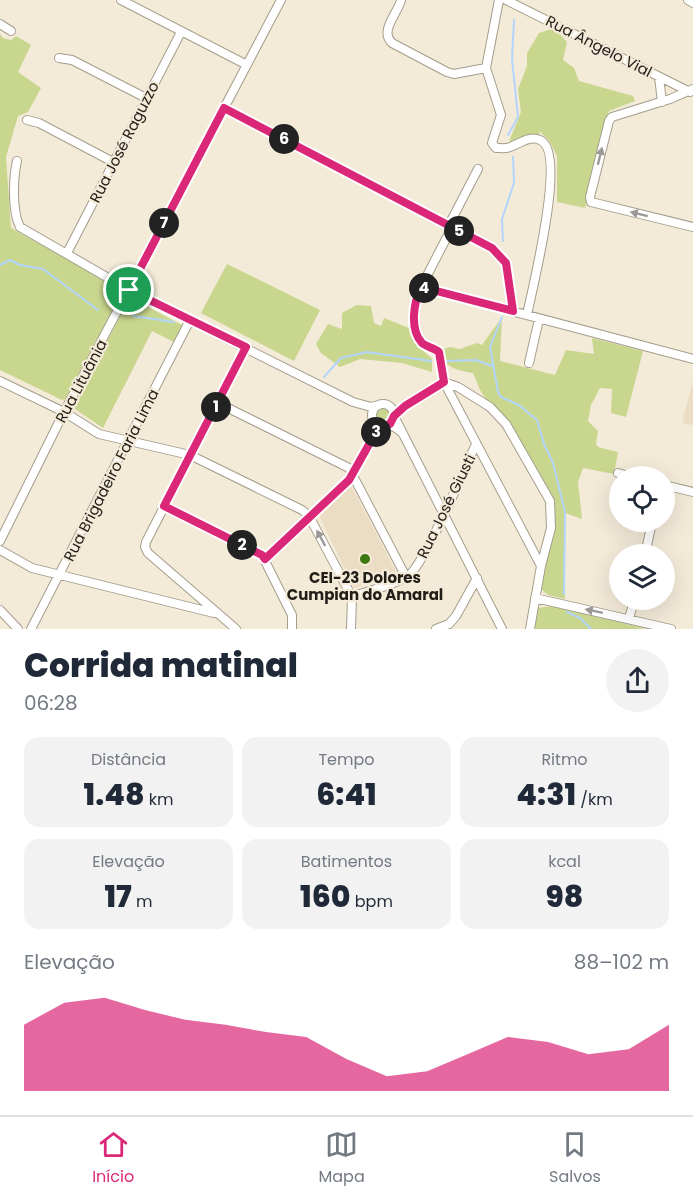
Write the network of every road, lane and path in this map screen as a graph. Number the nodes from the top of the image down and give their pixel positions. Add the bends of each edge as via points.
1 (120, 0) edge
2 (281, 0) edge
3 (401, 0) edge
4 (499, 0) edge
5 (506, 0) edge
6 (688, 0) edge
7 (693, 3) edge
8 (526, 4) edge
9 (0, 24) edge
10 (11, 31) dead end
11 (181, 32) junction
12 (59, 58) dead end
13 (247, 65) junction
14 (486, 68) junction
15 (659, 77) junction
16 (691, 91) edge
17 (146, 98) junction
18 (662, 102) junction
19 (224, 108) junction
20 (27, 120) dead end
21 (16, 161) dead end
22 (113, 162) junction
23 (477, 169) dead end
24 (450, 226) junction
25 (693, 227) edge
26 (67, 253) junction
27 (421, 287) junction
28 (129, 290) junction
29 (513, 311) junction
30 (527, 315) junction
31 (539, 319) junction
32 (190, 320) junction
33 (246, 347) junction
34 (693, 359) edge
35 (529, 363) dead end
36 (0, 382) edge
37 (444, 382) junction
38 (353, 402) junction
39 (218, 403) junction
40 (377, 406) junction
41 (390, 406) junction
42 (405, 406) junction
43 (64, 412) junction
44 (394, 416) junction
45 (373, 419) junction
46 (385, 426) junction
47 (401, 433) junction
48 (372, 438) junction
49 (129, 440) junction
50 (476, 444) junction
51 (190, 455) junction
52 (352, 475) junction
53 (675, 488) edge
54 (693, 492) edge
55 (164, 506) junction
56 (444, 514) junction
57 (309, 516) junction
58 (0, 541) edge
59 (0, 550) edge
60 (265, 559) junction
61 (542, 566) junction
62 (60, 575) junction
63 (406, 577) junction
64 (477, 578) junction
65 (196, 595) junction
66 (352, 597) junction
67 (535, 598) junction
68 (192, 607) junction
69 (0, 610) edge
70 (631, 610) edge
71 (217, 613) junction
72 (629, 619) junction
73 (18, 629) edge
74 (31, 629) edge
75 (236, 629) edge
76 (292, 629) edge
77 (351, 629) edge
78 (436, 629) edge
79 (502, 629) edge
80 (530, 629) edge
81 (671, 629) edge

1 - 11 street
2 - 13 street, Rua Lituânia
3 - 14 street via 388,39 454,74
4 - 14 street
5 - 8 street, Rua Ângelo Vial
6 - 7 street
8 - 15 street, Rua Ângelo Vial
9 - 10 street
11 - 13 street
11 - 17 street, Rua José Raguzzo
12 - 17 street via 72,60
13 - 19 street, Rua Lituânia
14 - 30 street via 501,115 494,146 509,148 533,138 542,140 550,154 549,205
15 - 16 street, Rua Ângelo Vial
15 - 18 street, Rua Ângelo Vial
16 - 18 street
17 - 22 street, Rua José Raguzzo
25 -> 18 street via 591,202 609,121
19 - 24 street
19 - 28 street, Rua Lituânia
20 - 22 street
21 - 26 street via 20,227
22 - 26 street, Rua José Raguzzo
23 - 24 street
24 - 27 street
24 - 29 street via 492,248 506,263
26 - 28 street
27 - 29 street
27 - 37 street via 414,305 416,330 424,345 439,352
28 - 32 street
28 - 43 street, Rua Lituânia
29 - 30 street
30 - 31 street
31 - 34 street
31 - 35 street
32 - 33 street
32 - 49 street, Rua Brigadeiro Faria Lima
33 - 38 street
33 - 39 street
36 - 43 street
37 - 42 street
37 - 50 street
37 - 61 street via 490,407 506,424 537,476 549,501 551,528
38 - 40 street
38 - 45 street
39 - 51 street
39 - 52 street via 349,468
40 - 41 street
40 - 45 street
41 - 42 street
41 - 44 street
42 - 44 street
43 - 49 street via 99,434
43 - 58 street, Rua Lituânia
44 - 46 street
44 - 47 street
45 - 46 street
45 - 48 street
46 - 47 street via 393,426
46 - 48 street
47 - 56 street
48 - 52 street
49 - 51 street
49 - 62 street, Rua Brigadeiro Faria Lima
50 - 56 street, Rua José Giusti
50 - 61 street
51 - 55 street
51 - 57 street
52 - 57 street
52 - 63 street
53 - 54 street
55 - 60 street
55 - 65 street via 145,548
56 - 63 street, Rua José Giusti via 415,571
56 - 64 street
57 - 60 street
66 -> 57 street
59 - 62 street via 32,568
60 - 76 street via 292,615
61 - 67 street
62 - 68 street
62 - 74 street, Rua Brigadeiro Faria Lima
63 - 66 street
64 - 78 street via 456,616
64 - 79 street
65 - 68 street via 197,602
65 - 71 street
66 - 77 street
72 -> 67 street
67 - 80 street
68 - 71 street
69 - 73 street
70 - 72 street
71 - 75 street
72 - 81 street

